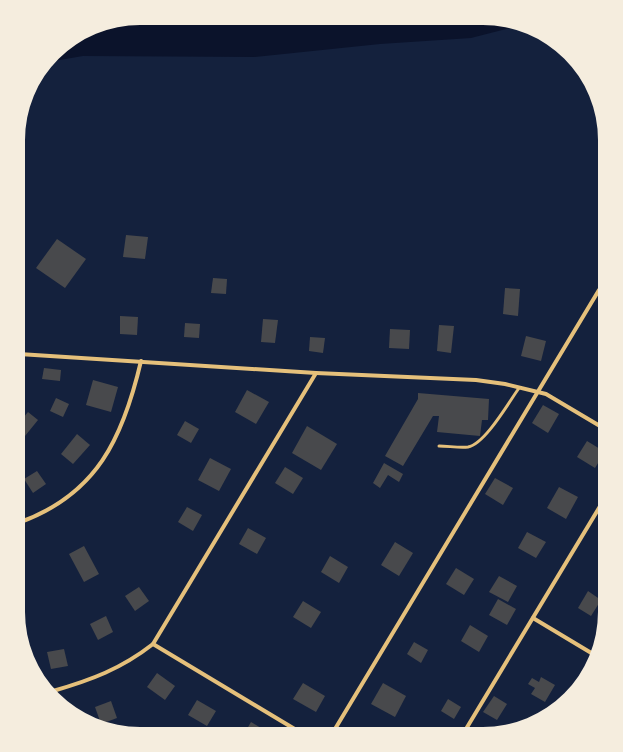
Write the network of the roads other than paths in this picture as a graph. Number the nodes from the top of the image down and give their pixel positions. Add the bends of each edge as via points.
1 (598, 292) edge
2 (25, 354) edge
3 (141, 361) junction
4 (316, 373) junction
5 (519, 388) junction
6 (537, 392) junction
7 (598, 425) edge
8 (440, 446) dead end
9 (598, 510) edge
10 (25, 521) edge
11 (533, 618) junction
12 (153, 644) junction
13 (591, 652) edge
14 (57, 690) edge
15 (291, 727) edge
16 (336, 727) edge
17 (468, 727) edge

1 - 6 street
2 - 3 street
3 - 4 street
3 - 10 street via 121,428 88,480 64,500
4 - 5 street via 476,380
4 - 12 street
5 - 6 street
5 - 8 lane via 479,441 469,447
6 - 7 street via 546,394
6 - 16 street
9 - 11 street
11 - 13 street
11 - 17 street
12 - 14 street via 139,655 96,677
12 - 15 street

